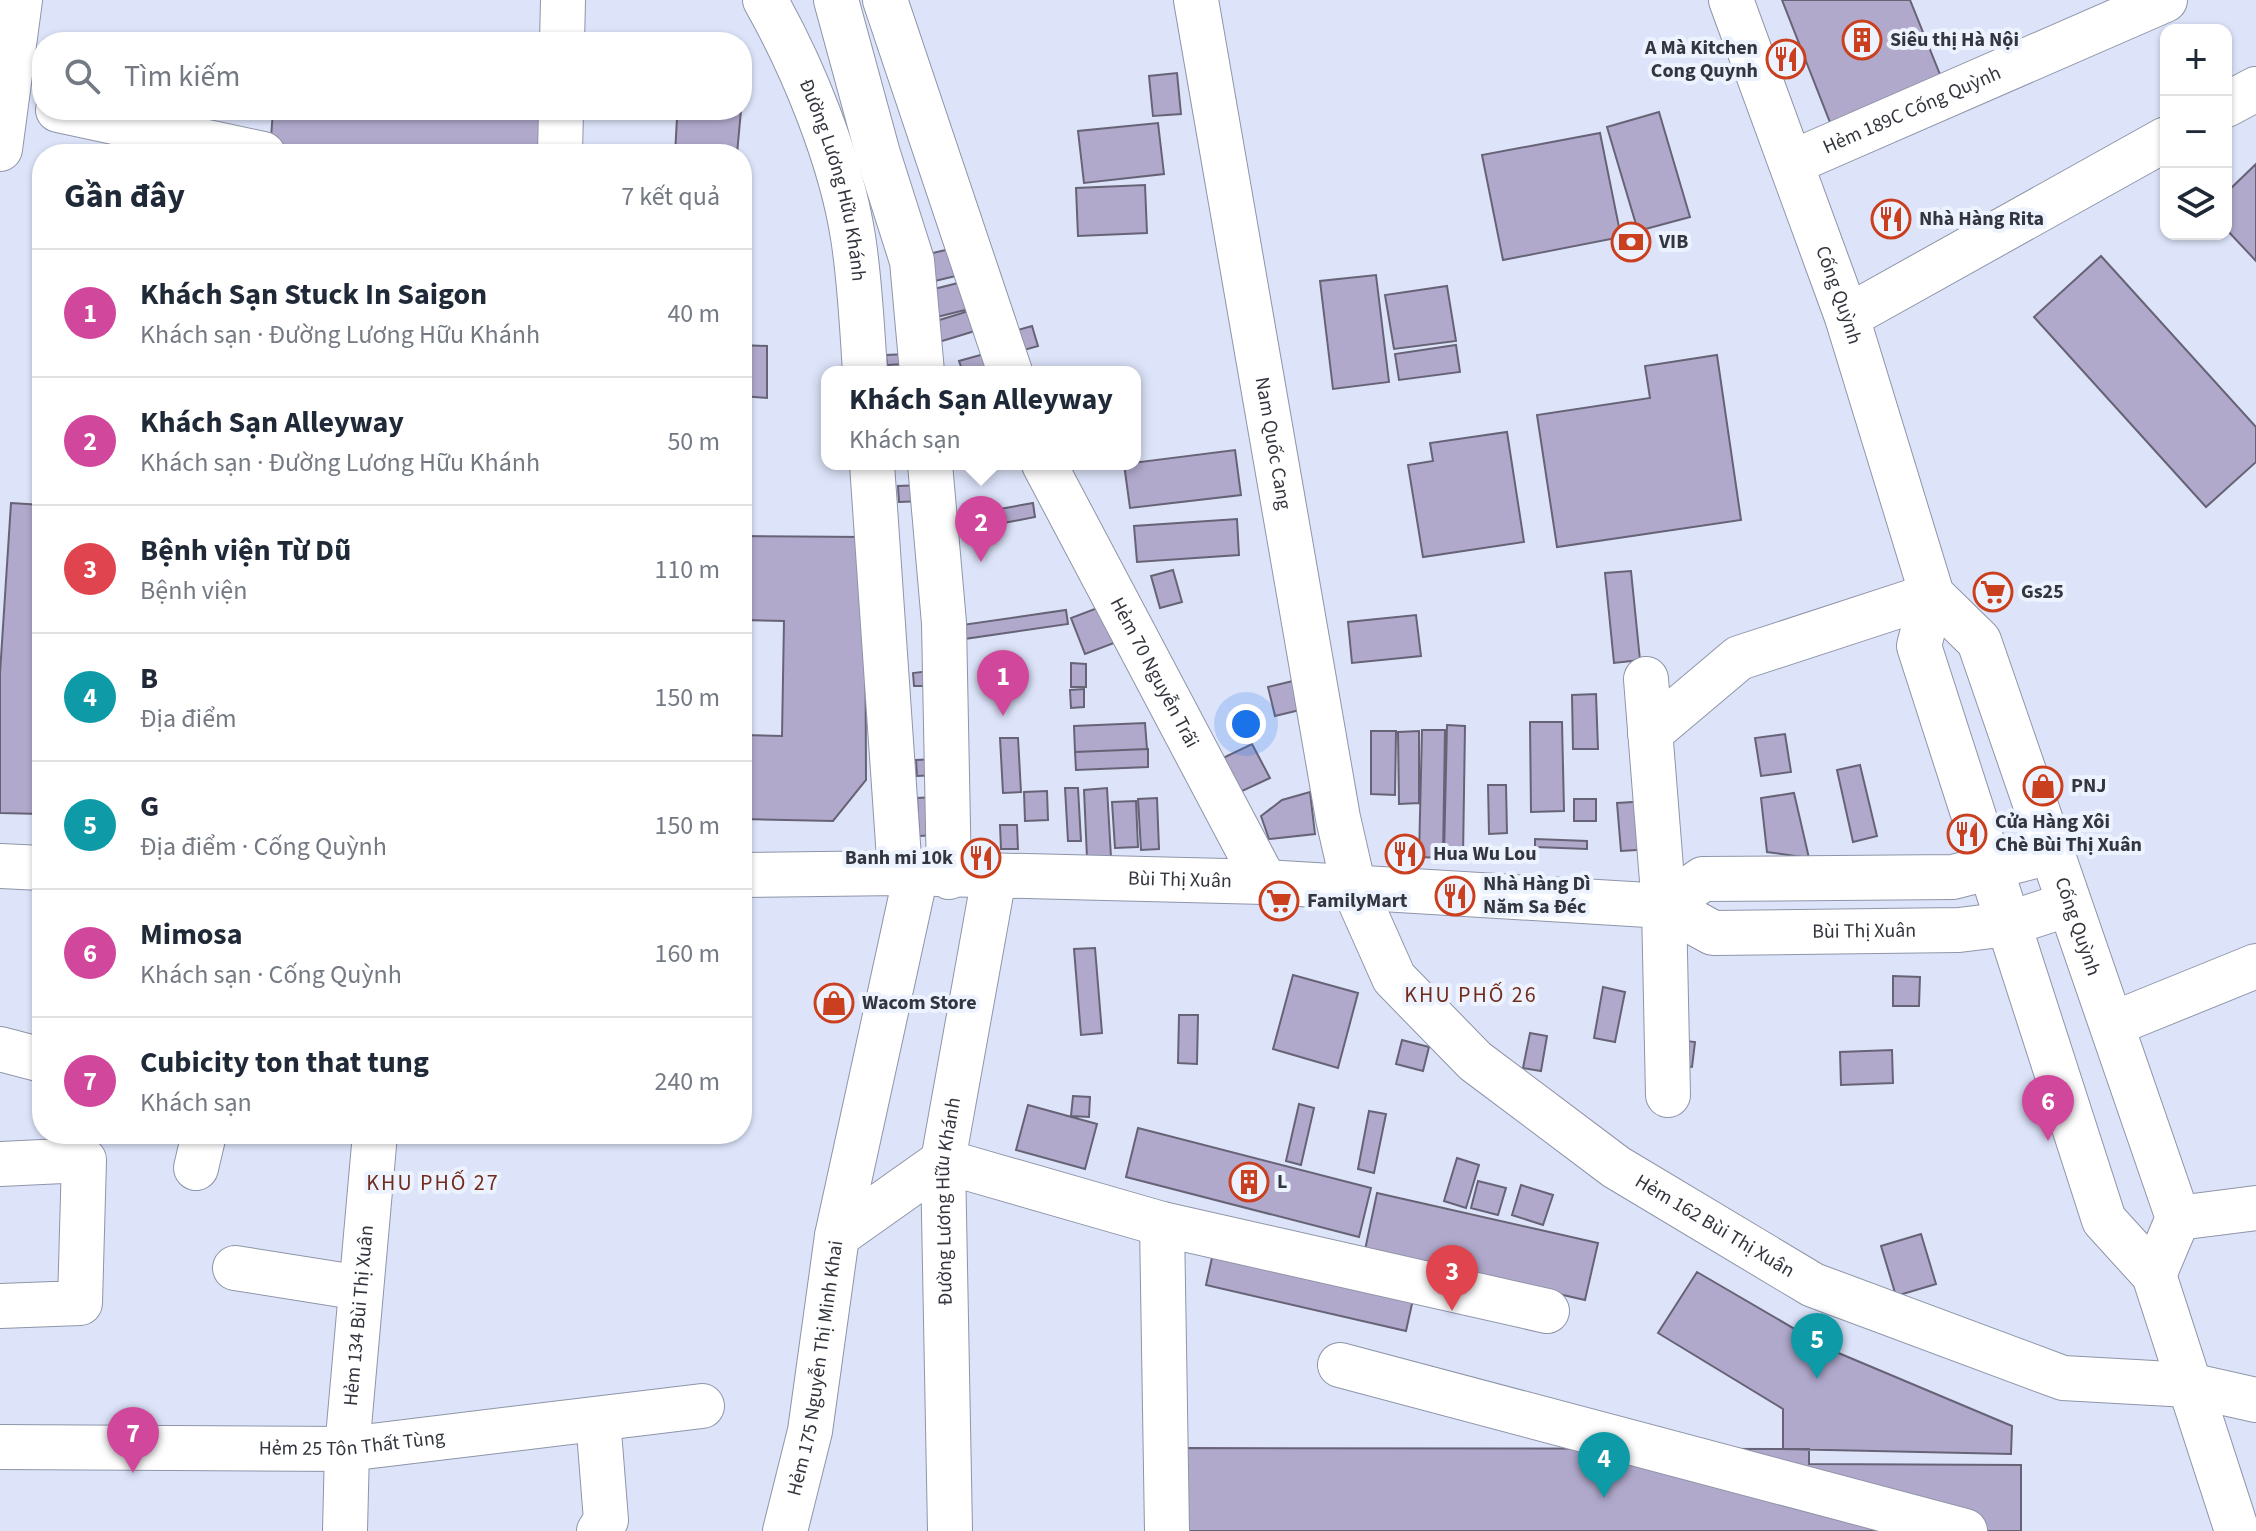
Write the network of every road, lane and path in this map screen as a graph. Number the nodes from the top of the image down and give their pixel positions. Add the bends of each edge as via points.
1 (20, 0) edge
2 (563, 0) edge
3 (765, 0) edge
4 (836, 0) edge
5 (885, 0) edge
6 (1196, 0) edge
7 (1731, 0) edge
8 (2165, 0) edge
9 (562, 32) edge
10 (861, 87) junction
11 (2256, 89) edge
12 (810, 99) junction
13 (2232, 102) edge
14 (24, 103) edge
15 (105, 120) edge
16 (561, 120) edge
17 (2160, 142) edge
18 (216, 144) edge
19 (560, 144) edge
20 (0, 149) edge
21 (934, 149) junction
22 (1791, 163) junction
23 (882, 165) junction
24 (901, 224) junction
25 (853, 235) junction
26 (1847, 317) junction
27 (921, 365) edge
28 (865, 366) edge
29 (1008, 366) edge
30 (1047, 470) edge
31 (931, 480) edge
32 (873, 484) edge
33 (1932, 595) junction
34 (944, 636) junction
35 (884, 643) junction
36 (1646, 679) dead end
37 (1650, 733) junction
38 (2051, 852) junction
39 (0, 866) edge
40 (32, 868) edge
41 (1991, 869) junction
42 (752, 875) edge
43 (922, 875) junction
44 (994, 877) junction
45 (1265, 882) junction
46 (1354, 888) junction
47 (2069, 904) junction
48 (1664, 906) junction
49 (2008, 924) junction
50 (2256, 966) edge
51 (2113, 1024) junction
52 (0, 1049) edge
53 (32, 1057) edge
54 (1668, 1095) dead end
55 (374, 1144) edge
56 (943, 1161) junction
57 (0, 1164) edge
58 (2256, 1208) edge
59 (2178, 1218) junction
60 (1162, 1224) junction
61 (837, 1236) junction
62 (235, 1268) dead end
63 (2154, 1275) junction
64 (361, 1288) junction
65 (0, 1306) edge
66 (1547, 1311) dead end
67 (1340, 1365) dead end
68 (2189, 1385) junction
69 (2256, 1400) edge
70 (702, 1406) dead end
71 (598, 1419) junction
72 (0, 1447) edge
73 (347, 1449) junction
74 (611, 1527) edge
75 (345, 1531) edge
76 (785, 1531) edge
77 (950, 1531) edge
78 (1167, 1531) edge
79 (1965, 1531) edge
80 (2237, 1531) edge

1 - 14 street
2 - 9 street
3 - 12 street, Đường Lương Hữu Khánh
4 - 10 street
5 - 21 street
6 - 46 street, Nam Quốc Cang
7 - 22 street, Cống Quỳnh
8 - 22 street, Hẻm 189C Cống Quỳnh
10 - 12 street
10 - 23 street
11 - 13 street
12 - 25 street, Đường Lương Hữu Khánh
14 - 20 street
15 - 18 street
16 - 19 street
17 - 26 street
21 - 23 street
21 - 29 street
22 - 26 street, Cống Quỳnh
23 - 24 street
24 - 25 street
24 - 27 street via 912,261
25 - 28 street, Đường Lương Hữu Khánh
26 - 33 street, Cống Quỳnh
30 - 45 street, Hẻm 70 Nguyễn Trãi
31 - 32 street
31 - 34 street
32 - 35 street
33 - 37 street via 1739,658
33 - 38 street, Cống Quỳnh via 1979,641
33 - 41 street via 1919,646
34 - 35 street
34 - 43 street
35 - 43 street
36 - 37 street
37 - 48 street
38 - 41 street
38 - 47 street, Cống Quỳnh
39 - 40 street
41 - 48 street via 1953,877 1703,879
41 - 49 street
42 - 43 street, Bùi Thị Xuân
43 - 44 street, Bùi Thị Xuân
43 - 61 street
44 - 45 street, Bùi Thị Xuân
44 - 56 street, Đường Lương Hữu Khánh
45 - 46 street, Bùi Thị Xuân
46 - 48 street, Bùi Thị Xuân
46 - 68 street, Hẻm 162 Bùi Thị Xuân via 1394,978 1475,1061 1616,1167 1813,1285 2063,1378
47 - 49 street, Bùi Thị Xuân
47 - 51 street, Cống Quỳnh
48 - 49 street, Bùi Thị Xuân via 1713,933 1959,930
48 - 54 street
49 - 63 street via 2104,1220
50 - 51 street
51 - 59 street, Cống Quỳnh
52 - 53 street
55 - 64 street, Hẻm 134 Bùi Thị Xuân
56 - 60 street
56 - 61 street, Hẻm 175 Nguyễn Thị Minh Khai
56 - 77 street, Đường Lương Hữu Khánh
57 - 65 street via 84,1160 80,1303
58 - 59 street
59 - 63 street
60 - 66 street
60 - 78 street
61 - 76 street, Hẻm 175 Nguyễn Thị Minh Khai via 810,1431
62 - 64 street
63 - 68 street
64 - 73 street, Hẻm 134 Bùi Thị Xuân
67 - 79 street
68 - 69 street, Hẻm 162 Bùi Thị Xuân
68 - 80 street
70 - 71 street, Hẻm 25 Tôn Thất Tùng
71 - 73 street, Hẻm 25 Tôn Thất Tùng
71 - 74 street
72 - 73 street, Hẻm 25 Tôn Thất Tùng
73 - 75 street, Hẻm 134 Bùi Thị Xuân

